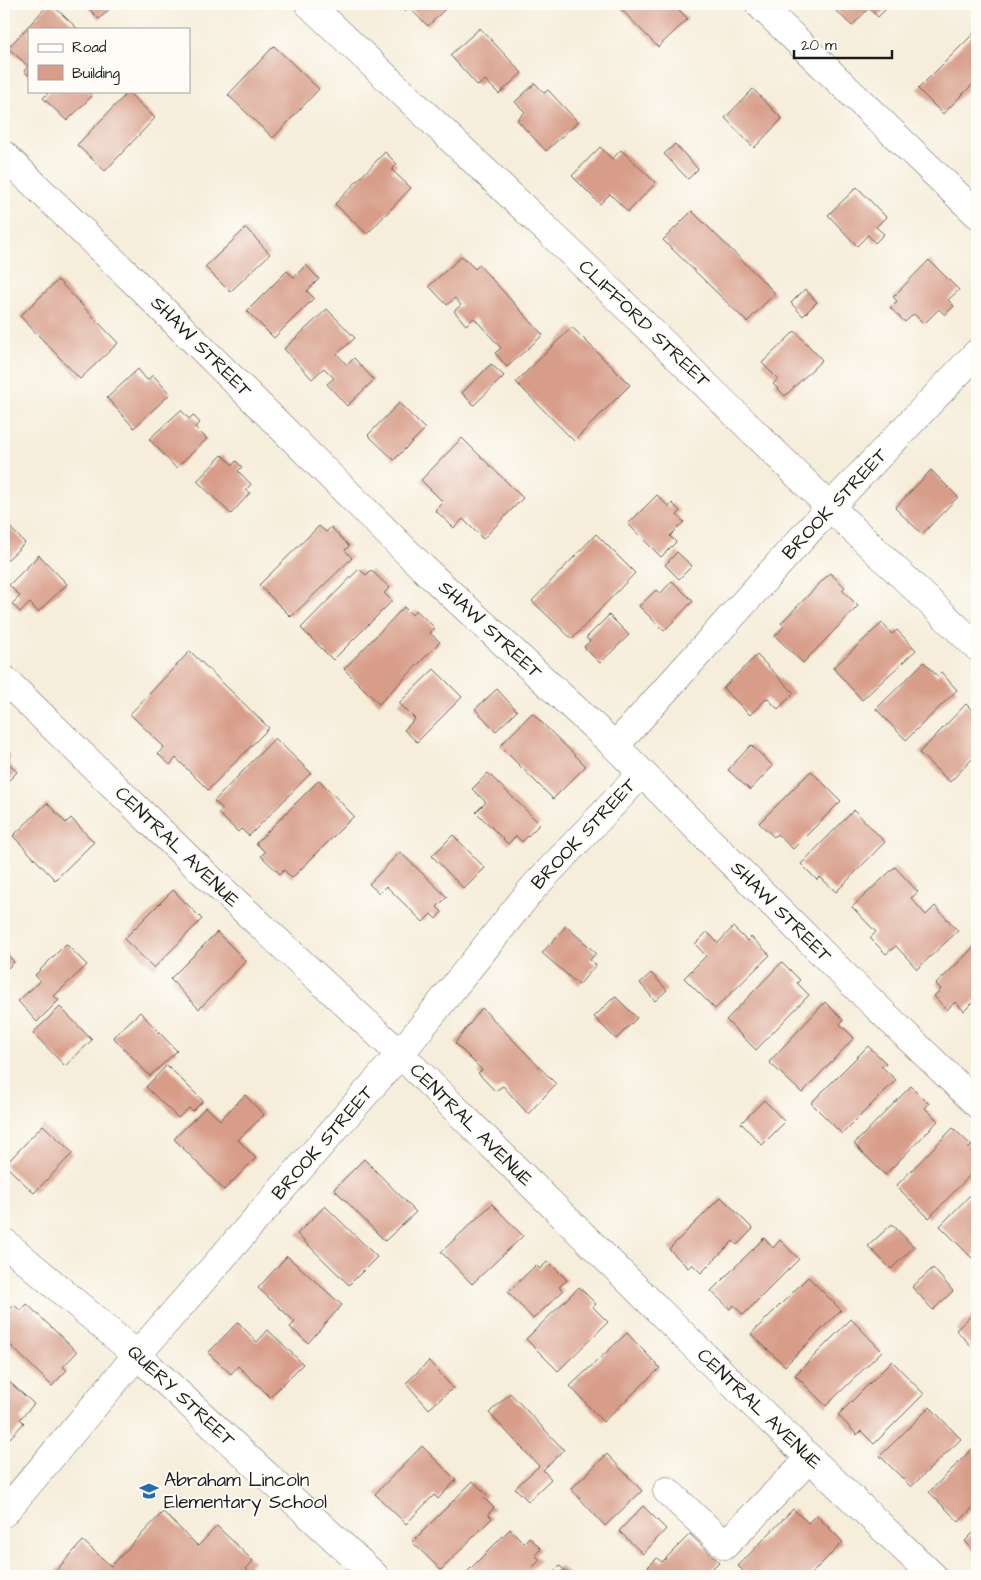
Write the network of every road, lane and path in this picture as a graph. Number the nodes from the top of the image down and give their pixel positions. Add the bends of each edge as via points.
1 (309, 4) edge
2 (759, 4) edge
3 (4, 155) edge
4 (977, 214) edge
5 (977, 353) edge
6 (830, 507) junction
7 (977, 647) edge
8 (4, 679) edge
9 (615, 746) junction
10 (642, 773) junction
11 (400, 1054) junction
12 (977, 1104) edge
13 (4, 1242) edge
14 (138, 1355) junction
15 (810, 1458) junction
16 (667, 1491) dead end
17 (4, 1513) edge
18 (375, 1576) edge
19 (933, 1576) edge

1 - 6 street, CLIFFORD STREET via 585,266
2 - 4 street
3 - 9 street, SHAW STREET via 423,568
5 - 6 street, BROOK STREET
6 - 7 street, CLIFFORD STREET
6 - 9 street, BROOK STREET
8 - 11 street, CENTRAL AVENUE via 190,860
9 - 10 street, SHAW STREET
10 - 11 street, BROOK STREET via 533,888
10 - 12 street, SHAW STREET
11 - 14 street, BROOK STREET
11 - 15 street, CENTRAL AVENUE
13 - 14 street, QUERY STREET
14 - 17 street, BROOK STREET
14 - 18 street, QUERY STREET
15 - 16 street via 725,1545
15 - 19 street, CENTRAL AVENUE

